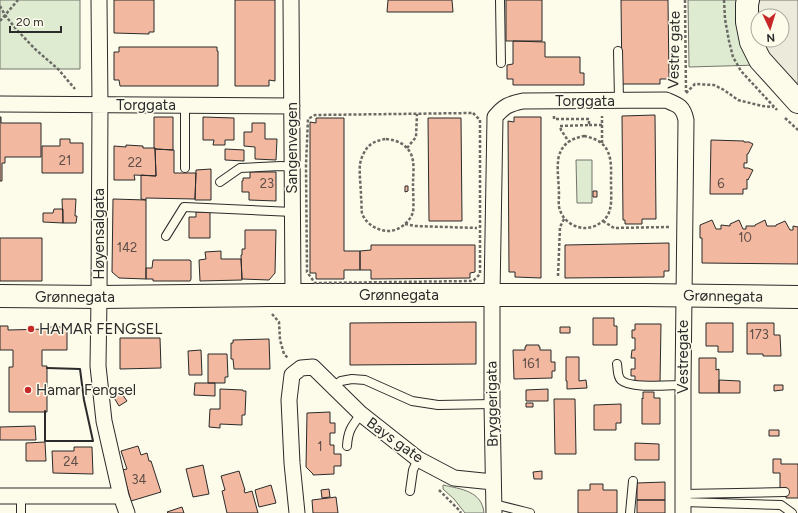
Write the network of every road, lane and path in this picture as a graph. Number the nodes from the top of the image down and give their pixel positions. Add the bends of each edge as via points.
1 (18, 0) edge
2 (291, 0) edge
3 (500, 0) edge
4 (685, 0) edge
5 (748, 0) edge
6 (96, 1) edge
7 (0, 6) edge
8 (5, 15) junction
9 (0, 21) edge
10 (618, 51) dead end
11 (501, 63) dead end
12 (790, 98) edge
13 (682, 99) junction
14 (619, 100) junction
15 (0, 104) edge
16 (94, 105) junction
17 (185, 105) junction
18 (292, 106) junction
19 (554, 113) dead end
20 (602, 113) dead end
21 (417, 114) junction
22 (495, 117) joint
23 (589, 125) junction
24 (602, 125) junction
25 (569, 142) junction
26 (602, 143) junction
27 (406, 148) junction
28 (292, 167) junction
29 (185, 168) dead end
30 (220, 182) dead end
31 (292, 212) junction
32 (564, 219) junction
33 (603, 221) junction
34 (405, 224) junction
35 (486, 228) junction
36 (685, 228) junction
37 (166, 236) dead end
38 (557, 283) dead end
39 (268, 295) junction
40 (293, 295) junction
41 (492, 295) junction
42 (684, 295) junction
43 (0, 296) edge
44 (99, 297) junction
45 (798, 297) edge
46 (617, 364) dead end
47 (307, 368) junction
48 (683, 385) junction
49 (333, 387) junction
50 (492, 404) junction
51 (361, 414) junction
52 (347, 446) dead end
53 (418, 458) junction
54 (633, 480) dead end
55 (493, 482) junction
56 (410, 491) dead end
57 (785, 492) dead end
58 (0, 496) edge
59 (21, 496) junction
60 (121, 496) junction
61 (683, 503) edge
62 (494, 509) edge
63 (21, 513) edge
64 (127, 513) edge
65 (297, 513) edge
66 (530, 513) edge
67 (630, 513) edge
68 (792, 513) edge

1 - 8 path
2 - 18 street, Sangenvegen
3 - 11 lane
4 - 13 path, Vestre gate
5 - 12 main road via 747,22 751,42 760,60
6 - 16 street, Høyensalgata
7 - 8 path
8 - 9 path
8 - 16 path via 16,30
10 - 14 lane
12 - 13 path via 762,106 738,100 714,85 695,84
13 - 14 street, Torggata
13 - 36 street, Vestregate via 686,120
14 - 22 street, Torggata via 522,101 510,104
15 - 16 street, Torggata
16 - 17 street, Torggata
16 - 44 street, Høyensalgata
17 - 18 street, Torggata
17 - 29 lane
18 - 28 street, Sangenvegen
19 - 23 path via 554,119 589,119
20 - 24 path
21 - 27 path via 416,137
21 - 35 path via 473,113 480,120
21 - 35 path via 315,115 308,119 307,272 315,283 473,281 480,274
22 - 35 street, Bryggerigata
23 - 24 path
23 - 25 path via 560,126
24 - 26 path
25 - 26 path via 584,136
25 - 32 path via 560,152 558,161 560,210
26 - 33 path via 611,161 610,209
27 - 34 path via 413,163 413,212
27 - 34 path via 396,140 377,141 368,146 360,164 362,212 367,221 374,227 389,231
28 - 30 lane via 240,168
28 - 31 street, Sangenvegen
31 - 37 lane via 184,207
31 - 40 street, Sangenvegen
32 - 33 path via 579,228 594,227
32 - 38 path via 560,228
33 - 36 path via 614,228
34 - 35 path
35 - 41 street, Bryggerigata
36 - 42 street, Vestregate
39 - 40 main road, Grønnegata
39 - 44 main road, Grønnegata
39 - 47 path via 269,310 279,322 284,354 294,364
40 - 41 main road, Grønnegata
41 - 42 main road, Grønnegata
41 - 50 street, Bryggerigata
42 - 45 main road, Grønnegata
42 - 48 street, Vestregate
43 - 44 main road, Grønnegata
44 - 60 street, Høyensalgata via 98,366 104,421
46 - 48 lane via 618,375 626,383 637,386
47 - 49 street, Bays gate
47 - 65 street via 292,375 289,400
48 - 61 street, Vestregate
49 - 50 lane via 341,381 365,380 412,401 438,405
49 - 51 street, Bays gate
50 - 55 street, Bryggerigata
51 - 52 lane via 348,436
51 - 53 street, Bays gate
53 - 55 street, Bays gate via 454,478
53 - 56 lane via 413,470
54 - 67 lane
55 - 62 street, Bryggerigata
57 - 61 lane
58 - 59 street
59 - 60 street
59 - 63 lane
60 - 64 street, Høyensalgata
61 - 68 lane via 781,505
62 - 66 lane

